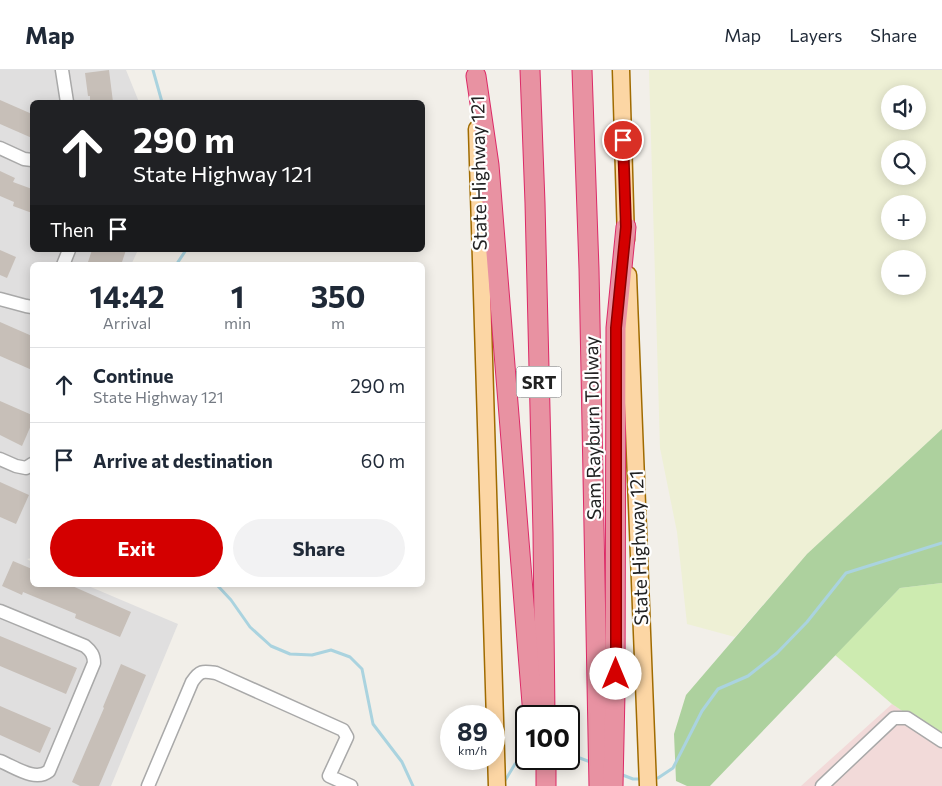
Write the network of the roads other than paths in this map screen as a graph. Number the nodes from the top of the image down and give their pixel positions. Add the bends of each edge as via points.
1 (62, 70) edge
2 (530, 70) edge
3 (582, 70) edge
4 (621, 70) edge
5 (475, 73) edge
6 (67, 100) edge
7 (0, 148) edge
8 (30, 160) edge
9 (626, 227) junction
10 (0, 299) edge
11 (30, 306) edge
12 (0, 459) edge
13 (29, 466) edge
14 (0, 611) edge
15 (606, 693) junction
16 (538, 694) junction
17 (536, 705) edge
18 (542, 705) edge
19 (942, 741) edge
20 (0, 761) edge
21 (148, 786) edge
22 (351, 786) edge
23 (498, 786) edge
24 (599, 786) edge
25 (613, 786) edge
26 (648, 786) edge
27 (822, 786) edge

1 - 6 street
2 - 16 highway, SRT via 541,474
3 - 15 highway, Sam Rayburn Tollway
4 - 9 main road, State Highway 121
5 - 16 highway via 490,175
5 - 23 main road, State Highway 121
7 - 8 street
9 - 15 highway via 616,328
9 - 26 main road, State Highway 121
10 - 11 street
12 - 13 street via 16,466
14 - 20 street via 85,646 93,653 94,663 49,771 35,776
15 - 24 highway, Sam Rayburn Tollway
15 - 25 highway
16 - 17 highway
16 - 18 highway, SRT
19 - 27 street via 907,718 894,718
21 - 22 street via 192,682 204,671 343,730 347,737 329,776

